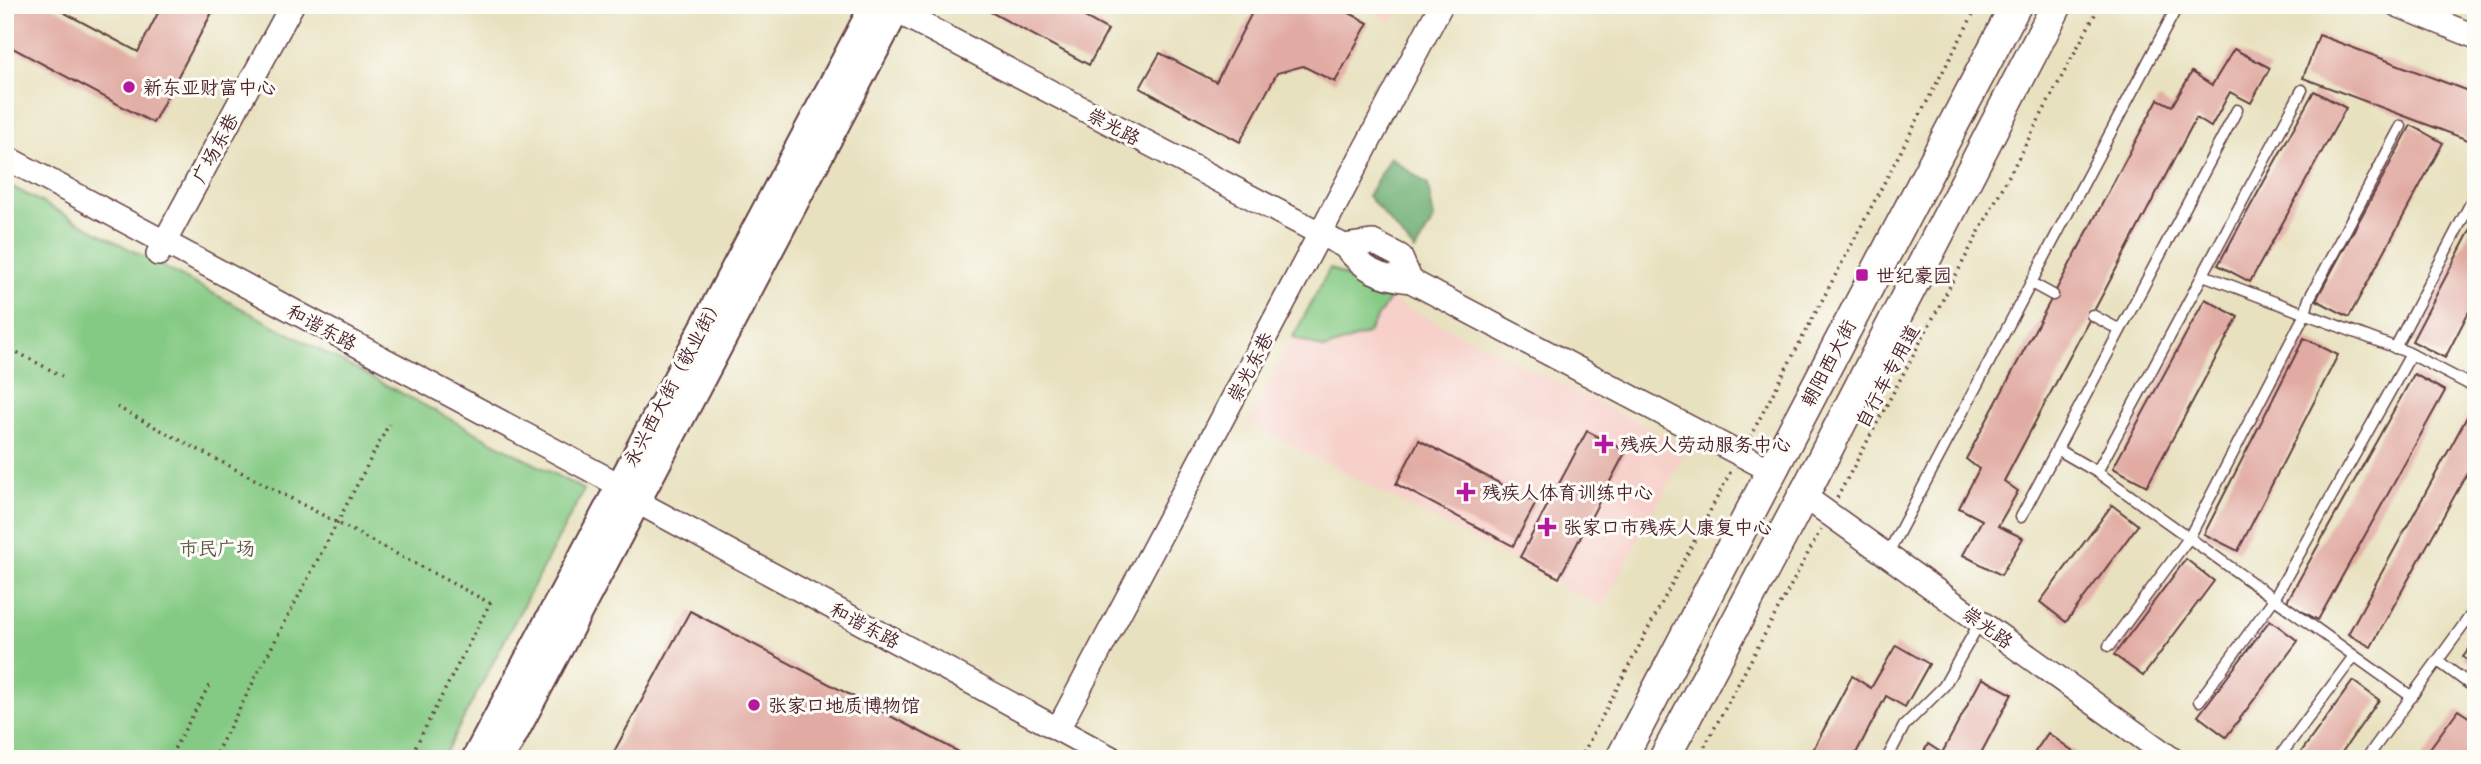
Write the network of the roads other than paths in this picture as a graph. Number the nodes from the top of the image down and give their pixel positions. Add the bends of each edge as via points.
1 (292, 5) edge
2 (1441, 5) edge
3 (2006, 5) edge
4 (2016, 5) edge
5 (2057, 5) edge
6 (2073, 5) edge
7 (2178, 5) edge
8 (2397, 5) edge
9 (889, 7) edge
10 (2476, 37) edge
11 (1992, 51) junction
12 (2022, 73) junction
13 (2302, 90) dead end
14 (2237, 110) dead end
15 (2401, 126) dead end
16 (5, 157) edge
17 (5, 174) edge
18 (2476, 193) edge
19 (1320, 234) junction
20 (161, 248) junction
21 (2203, 275) junction
22 (2031, 283) junction
23 (2053, 295) dead end
24 (2305, 314) junction
25 (2092, 315) dead end
26 (2120, 330) junction
27 (2395, 348) junction
28 (2411, 354) junction
29 (2476, 388) edge
30 (2057, 449) junction
31 (1772, 471) junction
32 (2096, 472) junction
33 (626, 496) junction
34 (1804, 496) junction
35 (2021, 517) dead end
36 (2189, 538) junction
37 (1887, 555) junction
38 (2274, 599) junction
39 (2476, 608) edge
40 (1980, 622) junction
41 (2109, 646) dead end
42 (2354, 656) junction
43 (2438, 661) junction
44 (2476, 689) edge
45 (2412, 697) junction
46 (2199, 701) dead end
47 (1058, 729) junction
48 (2280, 757) dead end
49 (475, 759) edge
50 (500, 759) edge
51 (1113, 759) edge
52 (1621, 759) edge
53 (1664, 759) edge
54 (1887, 759) edge
55 (2172, 759) edge
56 (2367, 759) edge

1 - 20 street, 广场东巷
2 - 19 street, 崇光东巷
3 - 11 main road
4 - 11 main road, 朝阳西大街
5 - 12 main road, 朝阳西大街
6 - 12 main road
7 - 22 lane
8 - 10 street
9 - 19 street, 崇光路
9 - 33 main road, 永兴西大街（敬业街）
11 - 31 main road, 朝阳西大街
12 - 34 main road, 朝阳西大街
13 - 21 lane
14 - 26 lane
15 - 24 lane via 2308,299
16 - 20 street, 和谐东路
17 - 20 street, 和谐东路
18 - 27 lane
19 - 31 street, 崇光路 via 1387,279 1410,281
19 - 47 street, 崇光东巷
20 - 33 street, 和谐东路
21 - 24 lane
21 - 32 lane
22 - 23 lane
22 - 37 lane
24 - 27 lane
24 - 36 lane
25 - 26 lane
26 - 30 lane
27 - 28 lane
28 - 29 lane
28 - 38 lane
30 - 32 lane
30 - 35 lane
31 - 52 main road, 朝阳西大街
32 - 36 lane
33 - 47 street, 和谐东路
33 - 49 main road, 永兴西大街（敬业街）
33 - 50 main road, 永兴西大街（敬业街）
34 - 37 street, 崇光路
34 - 53 main road, 朝阳西大街
36 - 38 lane
36 - 41 lane
37 - 40 street, 崇光路
38 - 42 lane
38 - 46 lane
39 - 43 lane
40 - 54 lane via 1944,686 1904,726
40 - 55 street, 崇光路
42 - 45 lane
42 - 48 lane
43 - 44 lane
43 - 45 lane
45 - 56 lane
47 - 51 street, 和谐东路

